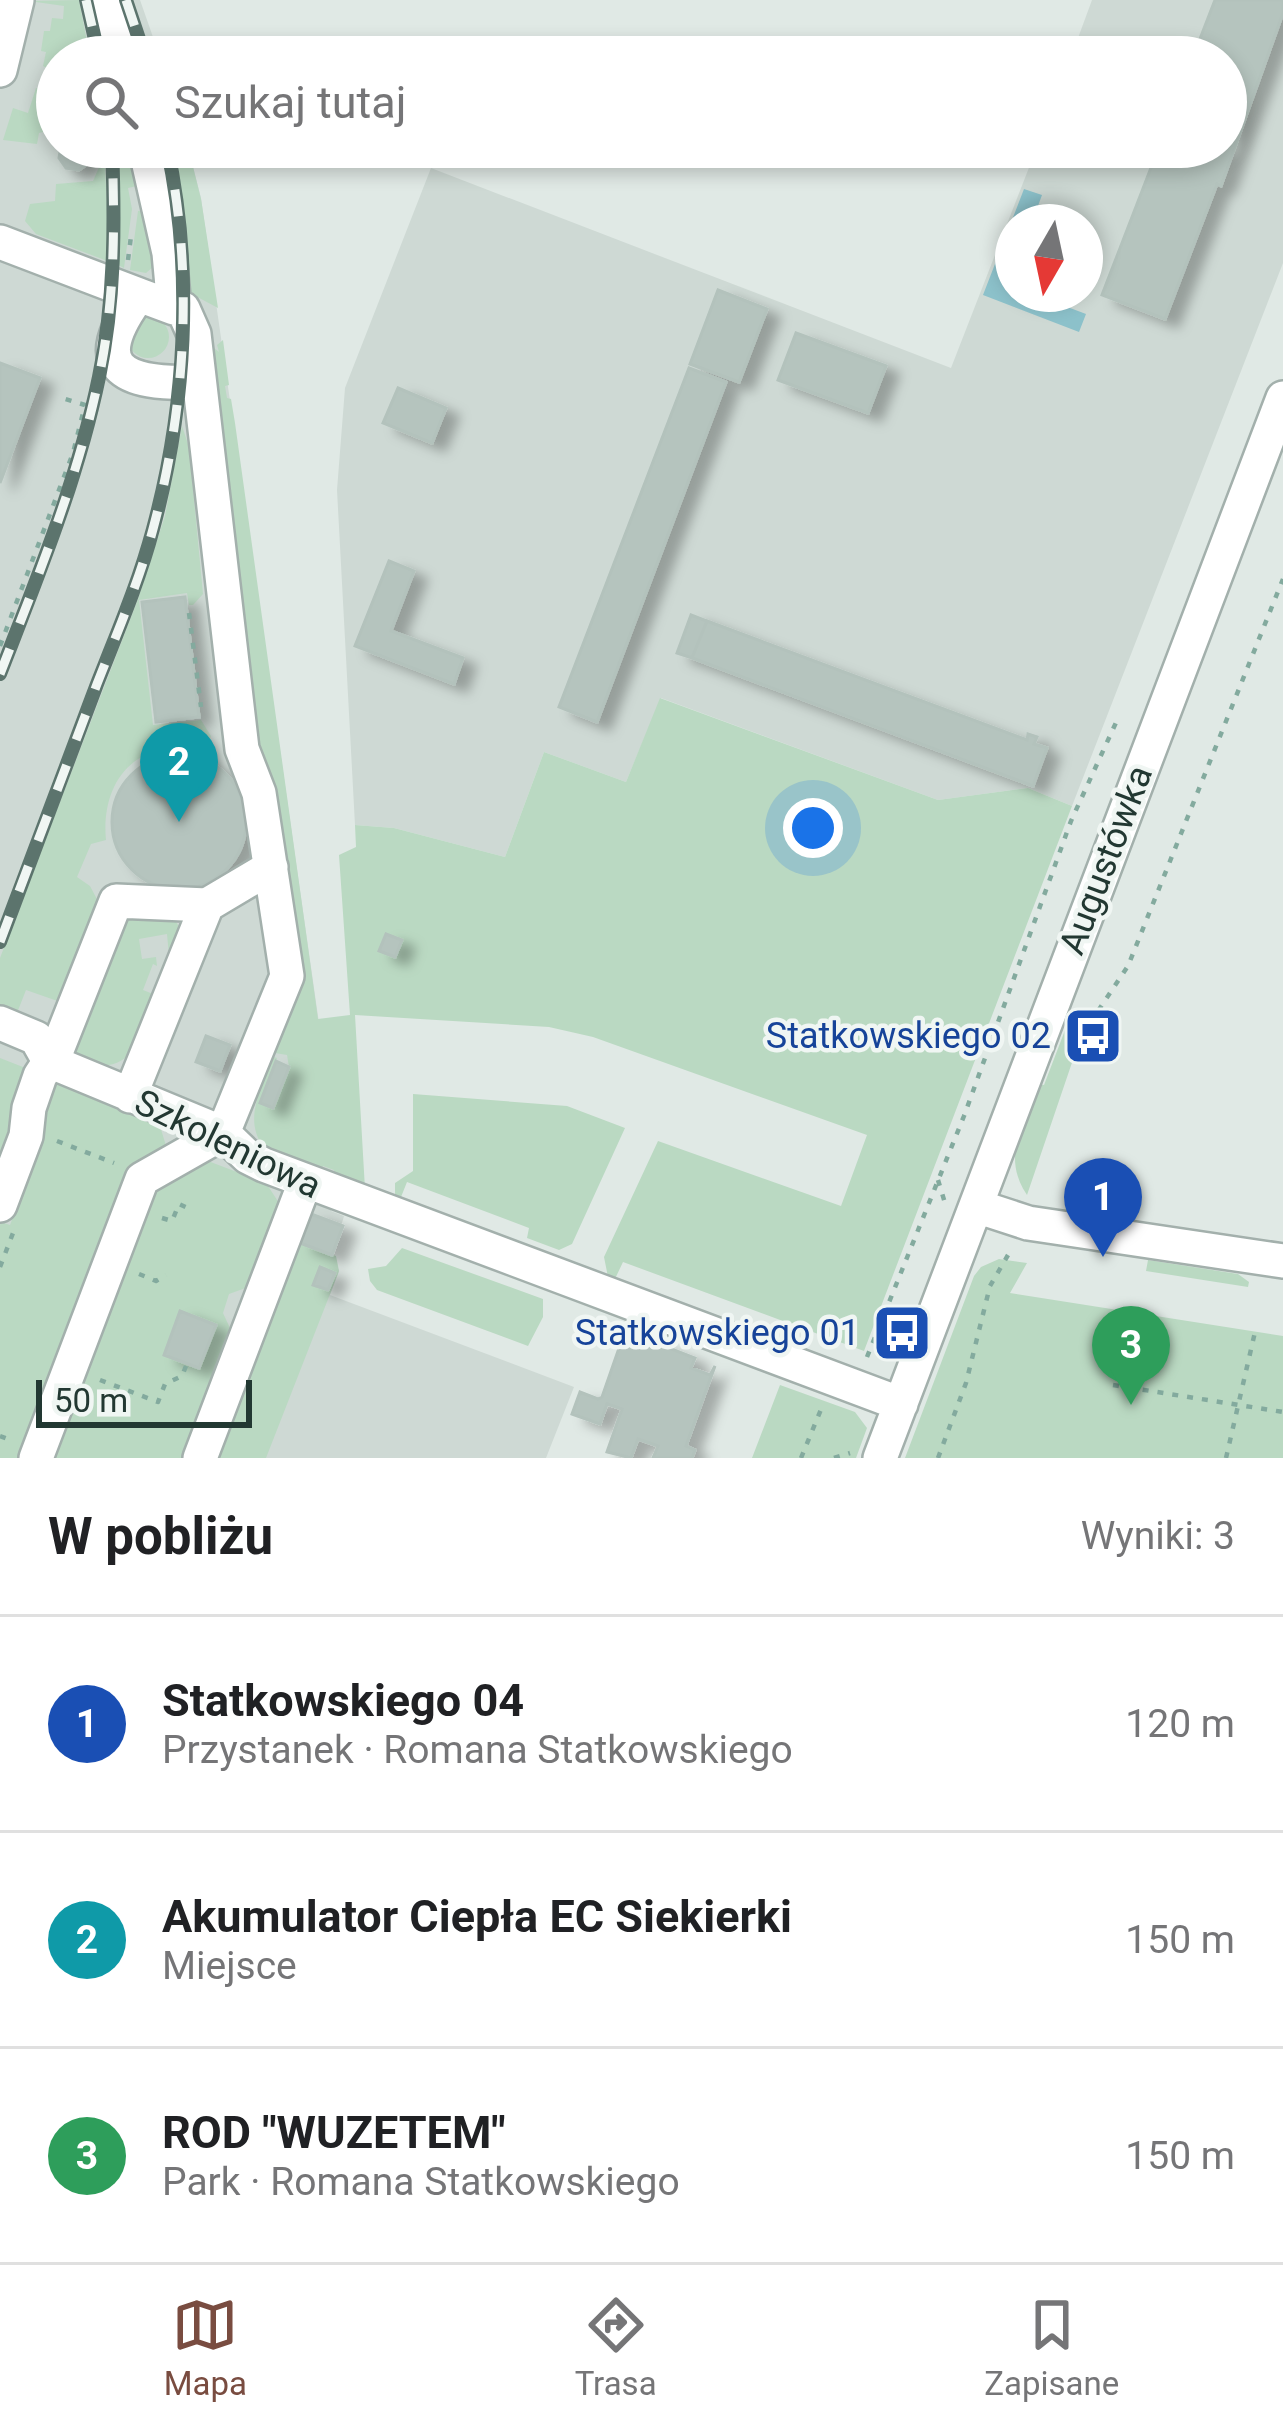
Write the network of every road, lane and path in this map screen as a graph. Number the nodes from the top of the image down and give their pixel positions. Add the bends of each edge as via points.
1 (17, 0) edge
2 (106, 0) edge
3 (117, 36) edge
4 (0, 70) edge
5 (150, 168) edge
6 (0, 242) edge
7 (139, 296) junction
8 (174, 308) junction
9 (198, 382) junction
10 (1283, 398) edge
11 (65, 399) dead end
12 (1283, 579) edge
13 (189, 613) dead end
14 (0, 646) edge
15 (201, 707) dead end
16 (1119, 716) dead end
17 (271, 867) junction
18 (207, 905) junction
19 (0, 1023) edge
20 (1090, 1023) dead end
21 (49, 1061) junction
22 (130, 1096) junction
23 (223, 1133) junction
24 (320, 1189) junction
25 (0, 1205) edge
26 (976, 1206) junction
27 (1009, 1256) dead end
28 (1283, 1261) edge
29 (1255, 1332) dead end
30 (186, 1366) dead end
31 (863, 1368) dead end
32 (70, 1369) junction
33 (1113, 1385) dead end
34 (826, 1396) dead end
35 (901, 1403) junction
36 (1238, 1405) junction
37 (1283, 1412) edge
38 (36, 1458) edge
39 (200, 1458) edge
40 (801, 1458) edge
41 (880, 1458) edge
42 (938, 1458) edge
43 (1226, 1458) edge

1 - 4 street
2 - 3 street
5 - 8 street
6 - 7 street
7 - 8 street
7 - 9 street via 113,332 112,358 134,376
8 - 9 street via 183,309 194,334
9 - 17 street via 242,749 260,793
10 - 26 street, Augustówka
11 - 14 path via 85,404 73,453
12 - 20 path via 1128,966
13 - 15 path
16 - 31 path via 1064,839
17 - 18 street
17 - 23 street via 287,976
18 - 21 street via 116,901
18 - 22 street
19 - 21 street, Szkoleniowa via 36,1038
21 - 22 street, Szkoleniowa
21 - 25 street
22 - 23 street, Szkoleniowa
23 - 24 street, Szkoleniowa via 248,1157
23 - 32 street via 142,1178
24 - 35 street, Szkoleniowa
24 - 39 street
26 - 28 street via 1028,1223
26 - 35 street, Augustówka
27 - 42 path via 990,1286
29 - 36 path
30 - 32 path via 158,1402
32 - 38 street
33 - 36 path
34 - 40 path
35 - 41 street, Augustówka
36 - 37 path
36 - 43 path

